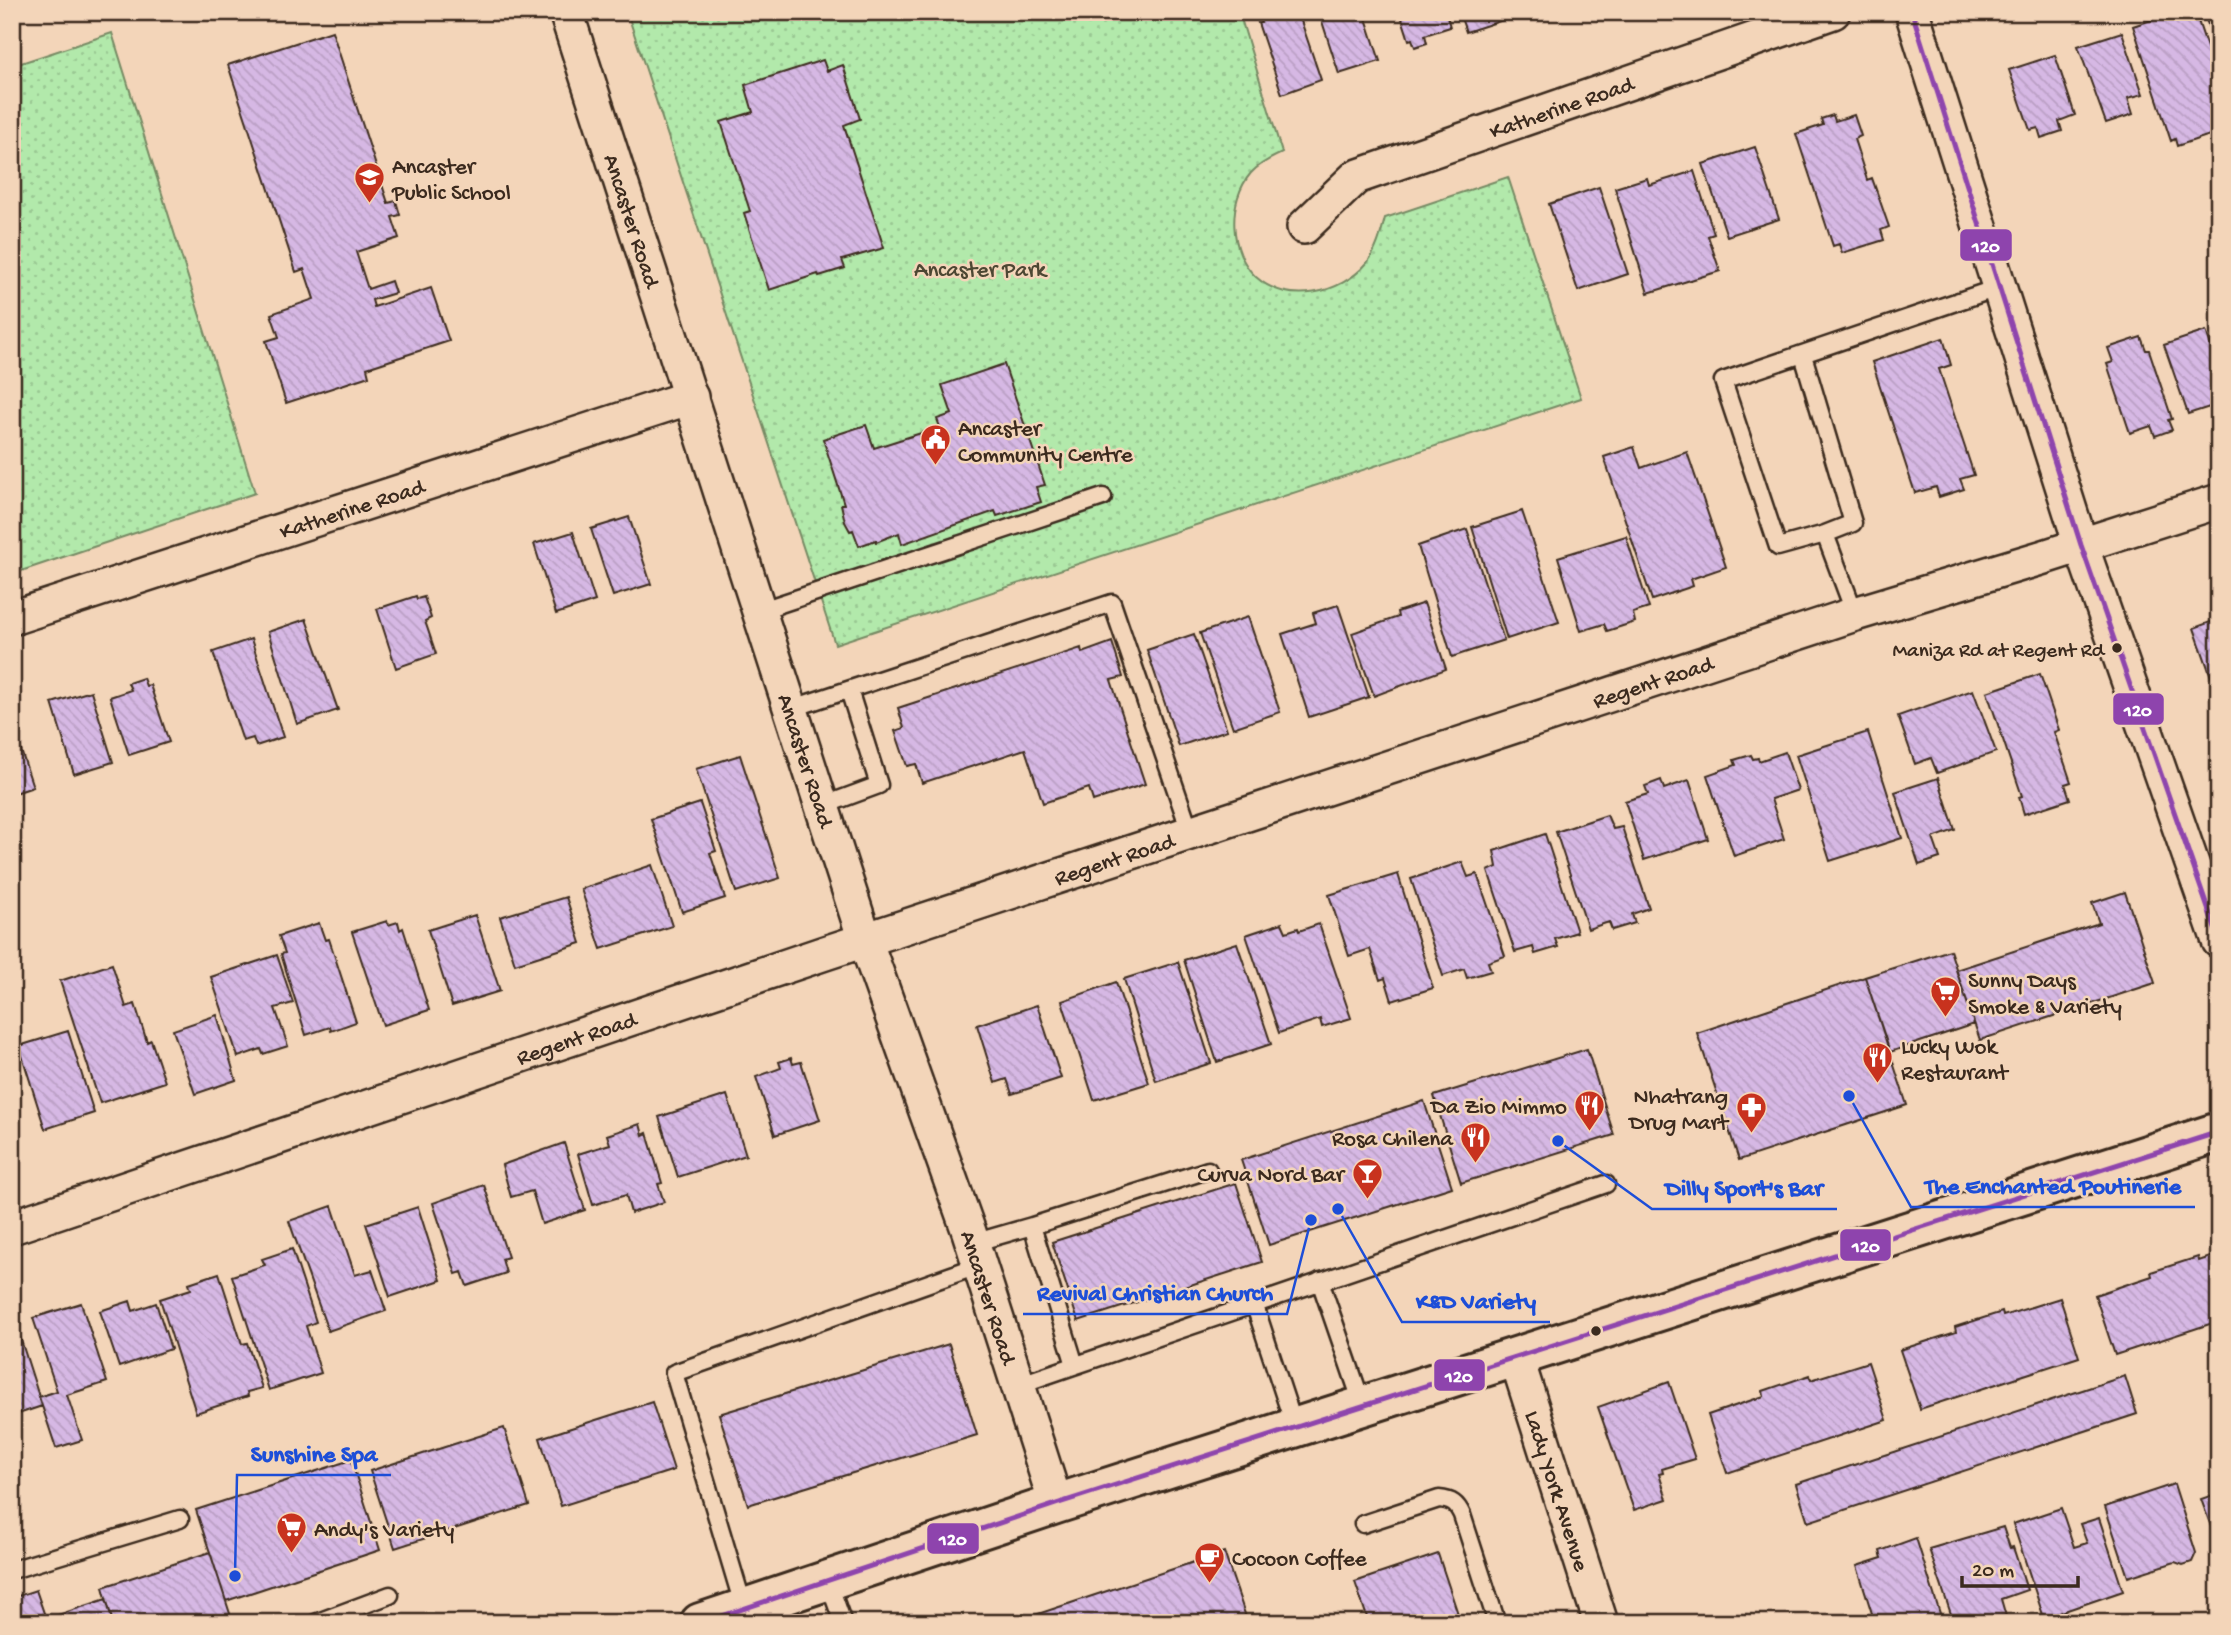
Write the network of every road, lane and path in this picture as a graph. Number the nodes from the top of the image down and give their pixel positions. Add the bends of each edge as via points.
1 (566, 12) edge
2 (1833, 12) edge
3 (1912, 12) edge
4 (1304, 227) dead end
5 (2000, 287) junction
6 (1803, 355) junction
7 (691, 397) junction
8 (1103, 497) dead end
9 (2219, 500) edge
10 (1825, 534) junction
11 (2081, 545) junction
12 (759, 611) junction
13 (1855, 614) junction
14 (12, 618) edge
15 (849, 690) junction
16 (790, 709) junction
17 (822, 807) junction
18 (1191, 834) junction
19 (865, 940) junction
20 (2219, 941) edge
21 (2219, 1132) edge
22 (1208, 1170) dead end
23 (1606, 1184) dead end
24 (1032, 1226) junction
25 (12, 1227) edge
26 (976, 1254) junction
27 (1320, 1281) junction
28 (1254, 1303) junction
29 (1516, 1357) junction
30 (1075, 1365) junction
31 (1018, 1385) junction
32 (1363, 1406) junction
33 (1295, 1428) junction
34 (1056, 1504) junction
35 (180, 1519) dead end
36 (1363, 1524) dead end
37 (12, 1570) edge
38 (828, 1581) junction
39 (390, 1595) dead end
40 (744, 1608) junction
41 (315, 1623) edge
42 (700, 1623) edge
43 (843, 1623) edge
44 (1497, 1623) edge
45 (1601, 1623) edge

1 - 7 street, Ancaster Road
2 - 4 street, Katherine Road via 1356,177
3 - 5 street
5 - 6 lane
5 - 11 street
6 - 10 lane via 1853,523
6 - 10 lane via 1723,381 1778,547
7 - 12 street, Ancaster Road
7 - 14 street, Katherine Road
8 - 12 lane
9 - 11 street, Regent Road
10 - 13 lane
11 - 13 street, Regent Road
11 - 20 street
12 - 16 street, Ancaster Road
13 - 18 street, Regent Road
15 - 16 lane
15 - 17 lane via 879,785
15 - 18 lane via 1112,603
16 - 17 street, Ancaster Road
17 - 19 street, Ancaster Road
18 - 19 street, Regent Road
19 - 25 street, Regent Road
19 - 26 street, Ancaster Road
21 - 29 main road
22 - 24 lane
23 - 27 lane
24 - 26 lane
24 - 30 lane
26 - 31 street, Ancaster Road
26 - 40 lane via 674,1373
27 - 28 lane
27 - 32 lane
28 - 30 lane
28 - 33 lane
29 - 32 main road
29 - 45 street, Lady York Avenue
30 - 31 lane
31 - 34 street, Ancaster Road
32 - 33 main road
33 - 34 main road
34 - 38 main road
35 - 37 lane
36 - 44 lane via 1439,1499 1458,1506
38 - 40 main road
38 - 43 lane
39 - 41 lane
40 - 42 main road

